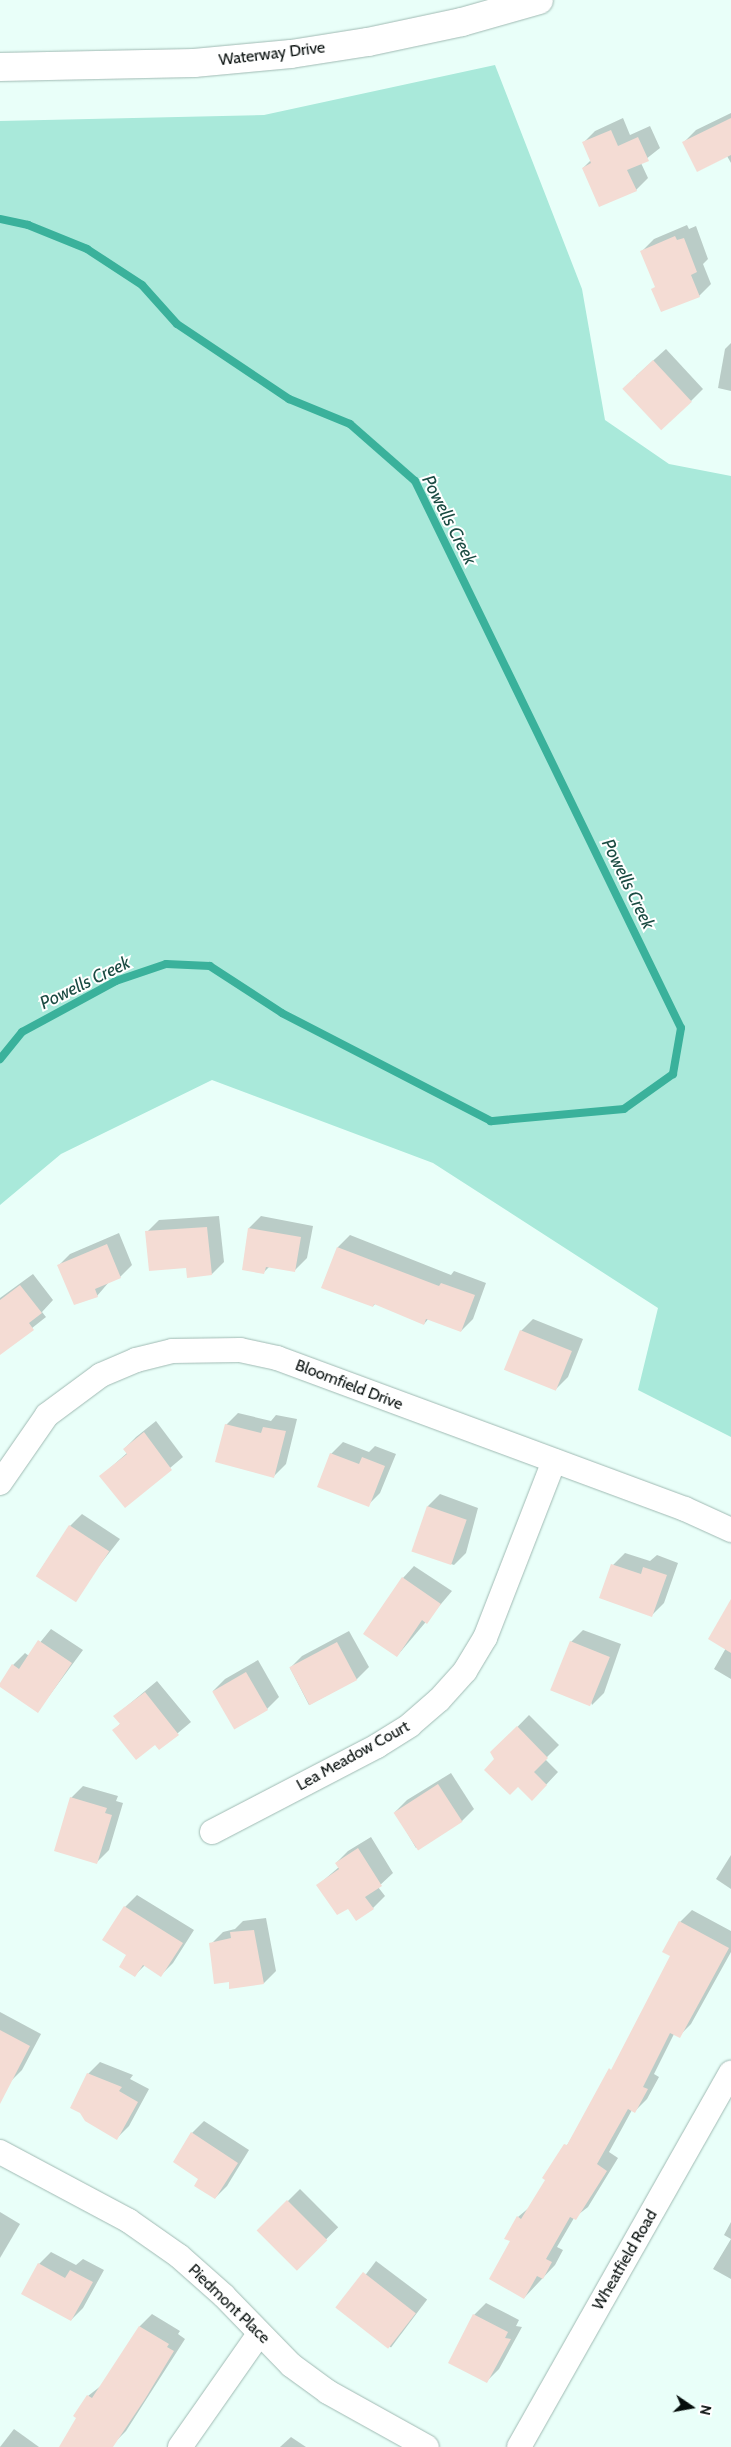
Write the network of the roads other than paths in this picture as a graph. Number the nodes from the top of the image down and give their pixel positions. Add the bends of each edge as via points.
1 (539, 0) edge
2 (0, 67) edge
3 (554, 1461) junction
4 (0, 1483) edge
5 (731, 1530) edge
6 (212, 1832) dead end
7 (731, 2073) edge
8 (0, 2152) edge
9 (259, 2334) junction
10 (180, 2447) edge
11 (427, 2447) edge
12 (519, 2447) edge

1 - 2 main road, Waterway Drive via 462,22 291,54 194,63
3 - 4 street, Bloomfield Drive via 277,1358 240,1350 203,1348 172,1351 136,1360 101,1375 64,1399 47,1415
3 - 5 street, Bloomfield Drive
3 - 6 street, Lea Meadow Court via 485,1638 464,1671 439,1700 410,1726 377,1746
7 - 12 street, Wheatfield Road
8 - 9 street, Piedmont Place via 129,2221 179,2256 224,2296
9 - 10 street
9 - 11 street, Piedmont Place via 291,2365 328,2392

